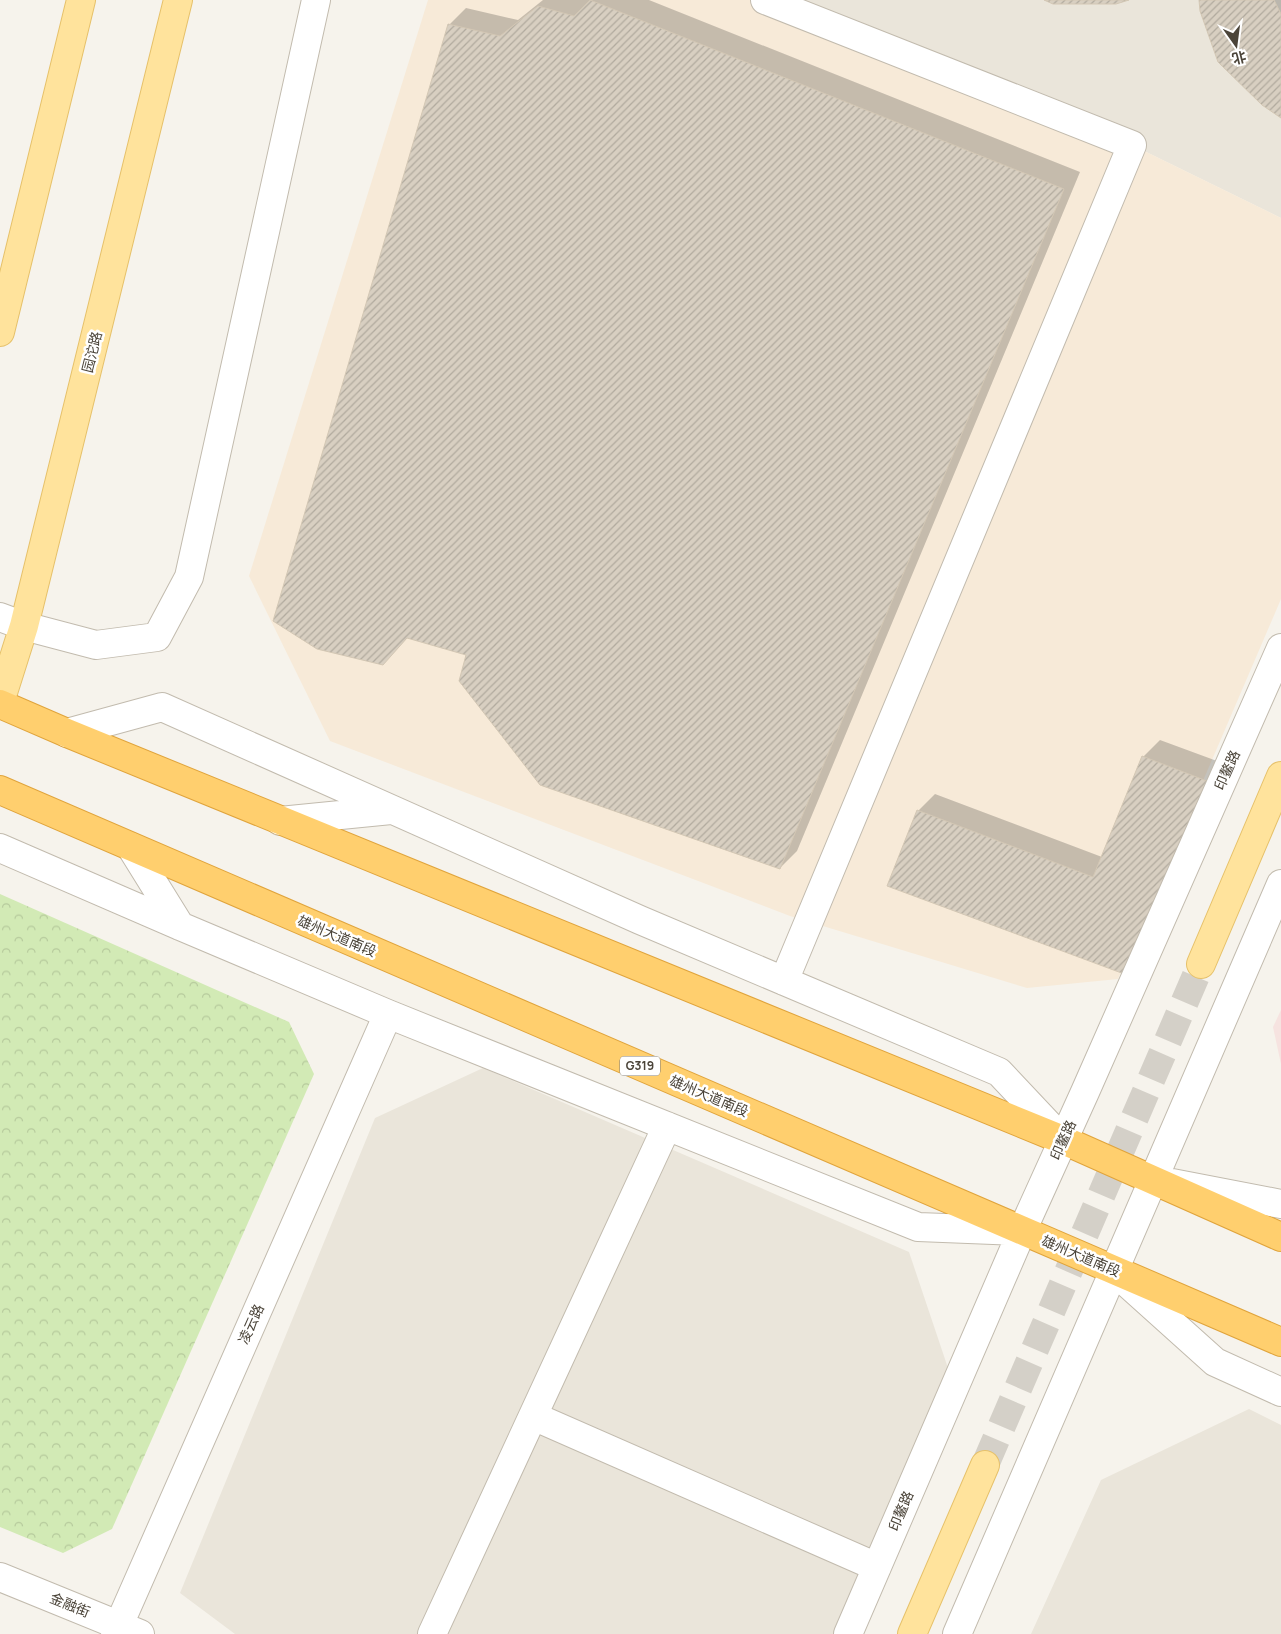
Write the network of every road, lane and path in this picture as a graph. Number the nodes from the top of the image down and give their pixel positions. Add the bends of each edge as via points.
1 (81, 0) edge
2 (178, 0) edge
3 (316, 0) edge
4 (765, 0) edge
5 (0, 332) edge
6 (12, 621) edge
7 (1281, 648) edge
8 (0, 703) edge
9 (67, 733) junction
10 (1281, 776) edge
11 (0, 790) edge
12 (392, 810) junction
13 (280, 820) junction
14 (130, 847) junction
15 (0, 848) edge
16 (1281, 884) edge
17 (180, 926) junction
18 (1201, 964) tunnel mouth
19 (784, 981) junction
20 (388, 1014) junction
21 (667, 1126) junction
22 (1063, 1140) junction
23 (1154, 1180) junction
24 (1281, 1204) edge
25 (1022, 1231) junction
26 (1281, 1237) edge
27 (1113, 1270) junction
28 (1281, 1342) edge
29 (1281, 1392) edge
30 (533, 1416) junction
31 (985, 1465) tunnel mouth
32 (876, 1567) junction
33 (0, 1577) edge
34 (125, 1631) edge
35 (432, 1634) edge
36 (848, 1634) edge
37 (912, 1634) edge
38 (957, 1634) edge

1 - 5 main road
2 - 6 main road, 园沱路
3 - 6 street via 189,577 157,637 96,645
4 - 19 street via 1132,146
6 - 8 main road, 园沱路
7 - 22 street, 印鳌路
8 - 9 highway
9 - 12 street via 162,707
9 - 13 highway
10 - 18 main road
11 - 14 highway, 雄州大道南段 / G319
12 - 13 street
12 - 19 street
13 - 22 highway
14 - 17 street
14 - 25 highway, 雄州大道南段 / G319
15 - 17 street
16 - 23 street
17 - 20 street
19 - 22 street via 999,1072
20 - 21 street
20 - 34 street, 凌云路
21 - 25 street via 918,1227
21 - 30 street
22 - 23 highway
22 - 25 street, 印鳌路
23 - 24 street
23 - 26 highway
23 - 27 street
25 - 27 highway, 雄州大道南段 / G319
25 - 32 street, 印鳌路
27 - 28 highway, 雄州大道南段 / G319
27 - 29 street via 1214,1362
27 - 38 street
30 - 32 street
30 - 35 street
31 - 37 main road
32 - 36 street, 印鳌路
33 - 34 street, 金融街

